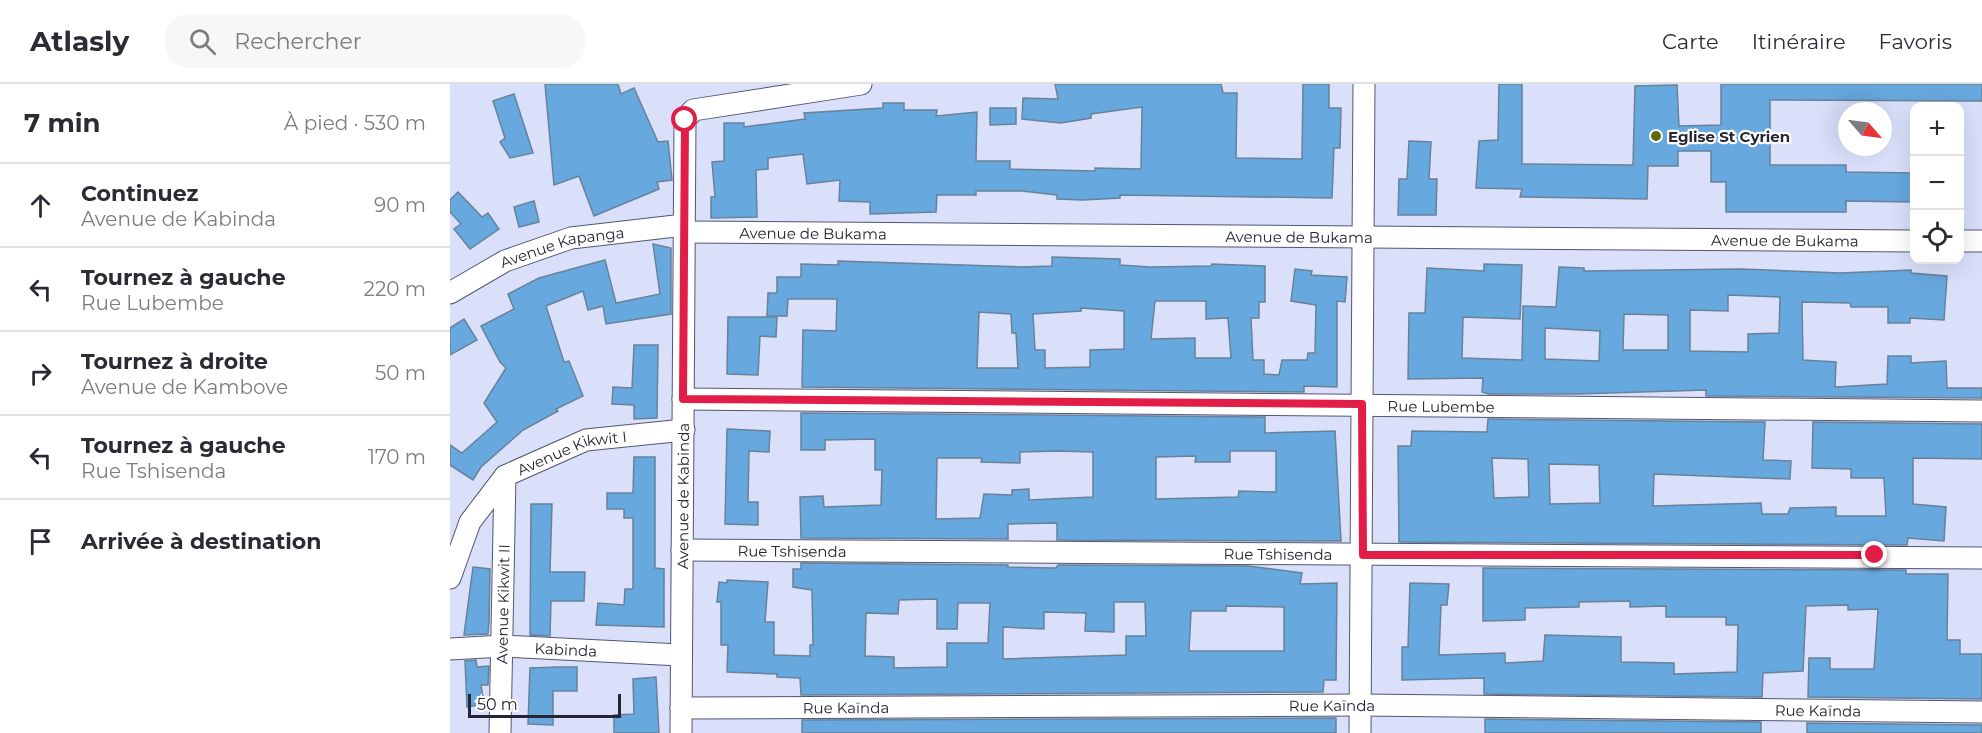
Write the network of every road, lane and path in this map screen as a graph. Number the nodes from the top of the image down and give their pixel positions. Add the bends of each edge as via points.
1 (861, 84) edge
2 (1364, 84) edge
3 (684, 228) junction
4 (1364, 237) junction
5 (1910, 241) edge
6 (1964, 241) edge
7 (1982, 241) edge
8 (450, 293) edge
9 (683, 399) junction
10 (1362, 404) junction
11 (1982, 411) edge
12 (684, 430) junction
13 (505, 476) junction
14 (682, 550) junction
15 (1363, 555) junction
16 (1982, 558) edge
17 (450, 578) edge
18 (503, 646) junction
19 (450, 649) edge
20 (680, 655) junction
21 (1360, 705) junction
22 (681, 708) junction
23 (1982, 712) edge
24 (500, 733) edge
25 (681, 733) edge
26 (1360, 733) edge

1 - 3 street, Avenue de Kabinda via 693,110 685,120
2 - 4 street
3 - 4 street, Avenue de Bukama
3 - 8 street, Avenue Kapanga via 571,238 505,261
3 - 9 street, Avenue de Kabinda
4 - 5 street, Avenue de Bukama
4 - 10 street
6 - 7 street
9 - 10 street, Rue Lubembe
9 - 12 street, Avenue de Kabinda
10 - 11 street, Rue Lubembe
10 - 15 street
12 - 13 street, Avenue Kikwit I via 586,440
12 - 14 street, Avenue de Kabinda
13 - 17 street, Avenue Kikwit I via 470,522
13 - 18 street, Avenue Kikwit II
14 - 15 street, Rue Tshisenda
14 - 20 street, Avenue de Kabinda
15 - 16 street, Rue Tshisenda
15 - 21 street
18 - 19 street, Kabinda
18 - 20 street, Kabinda
18 - 24 street, Avenue Kikwit II
20 - 22 street, Avenue de Kabinda
21 - 22 street, Rue Kaïnda
21 - 23 street, Rue Kaïnda
21 - 26 street
22 - 25 street, Avenue de Kabinda

